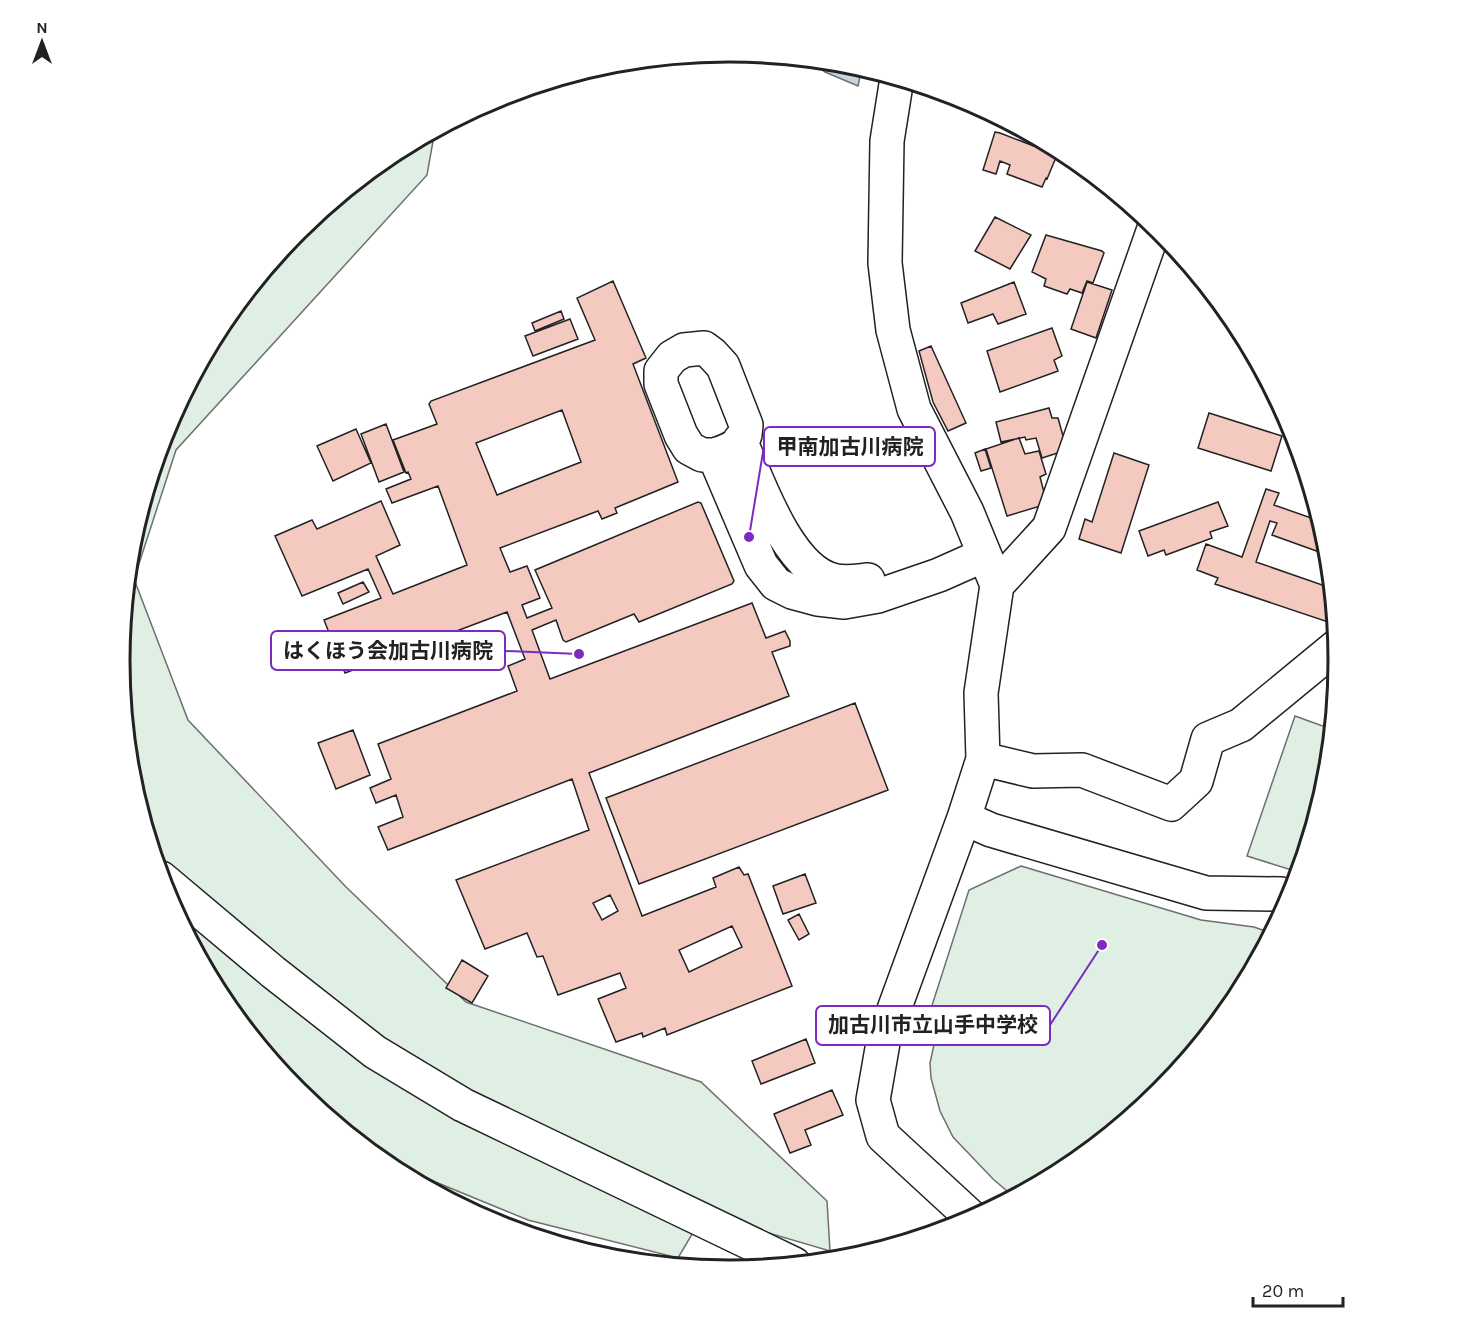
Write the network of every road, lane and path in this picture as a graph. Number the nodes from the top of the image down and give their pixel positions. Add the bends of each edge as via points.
1 (896, 86) edge
2 (1151, 236) edge
3 (727, 448) dead end
4 (982, 548) junction
5 (997, 585) junction
6 (1328, 654) edge
7 (983, 759) junction
8 (964, 818) junction
9 (175, 889) edge
10 (1280, 894) edge
11 (965, 1211) edge
12 (781, 1257) edge

1 - 4 street via 887,141 885,263 893,330 914,409
2 - 5 street via 1049,528
3 - 4 street via 797,554 834,581 874,579
4 - 5 street
5 - 7 street via 981,693
6 - 7 street via 1241,724 1208,739 1196,781 1171,804 1082,770 1033,771
7 - 8 street
8 - 10 street via 991,830 1206,892
8 - 11 street via 884,1037 873,1100 884,1136
9 - 12 street via 375,1052 464,1105

